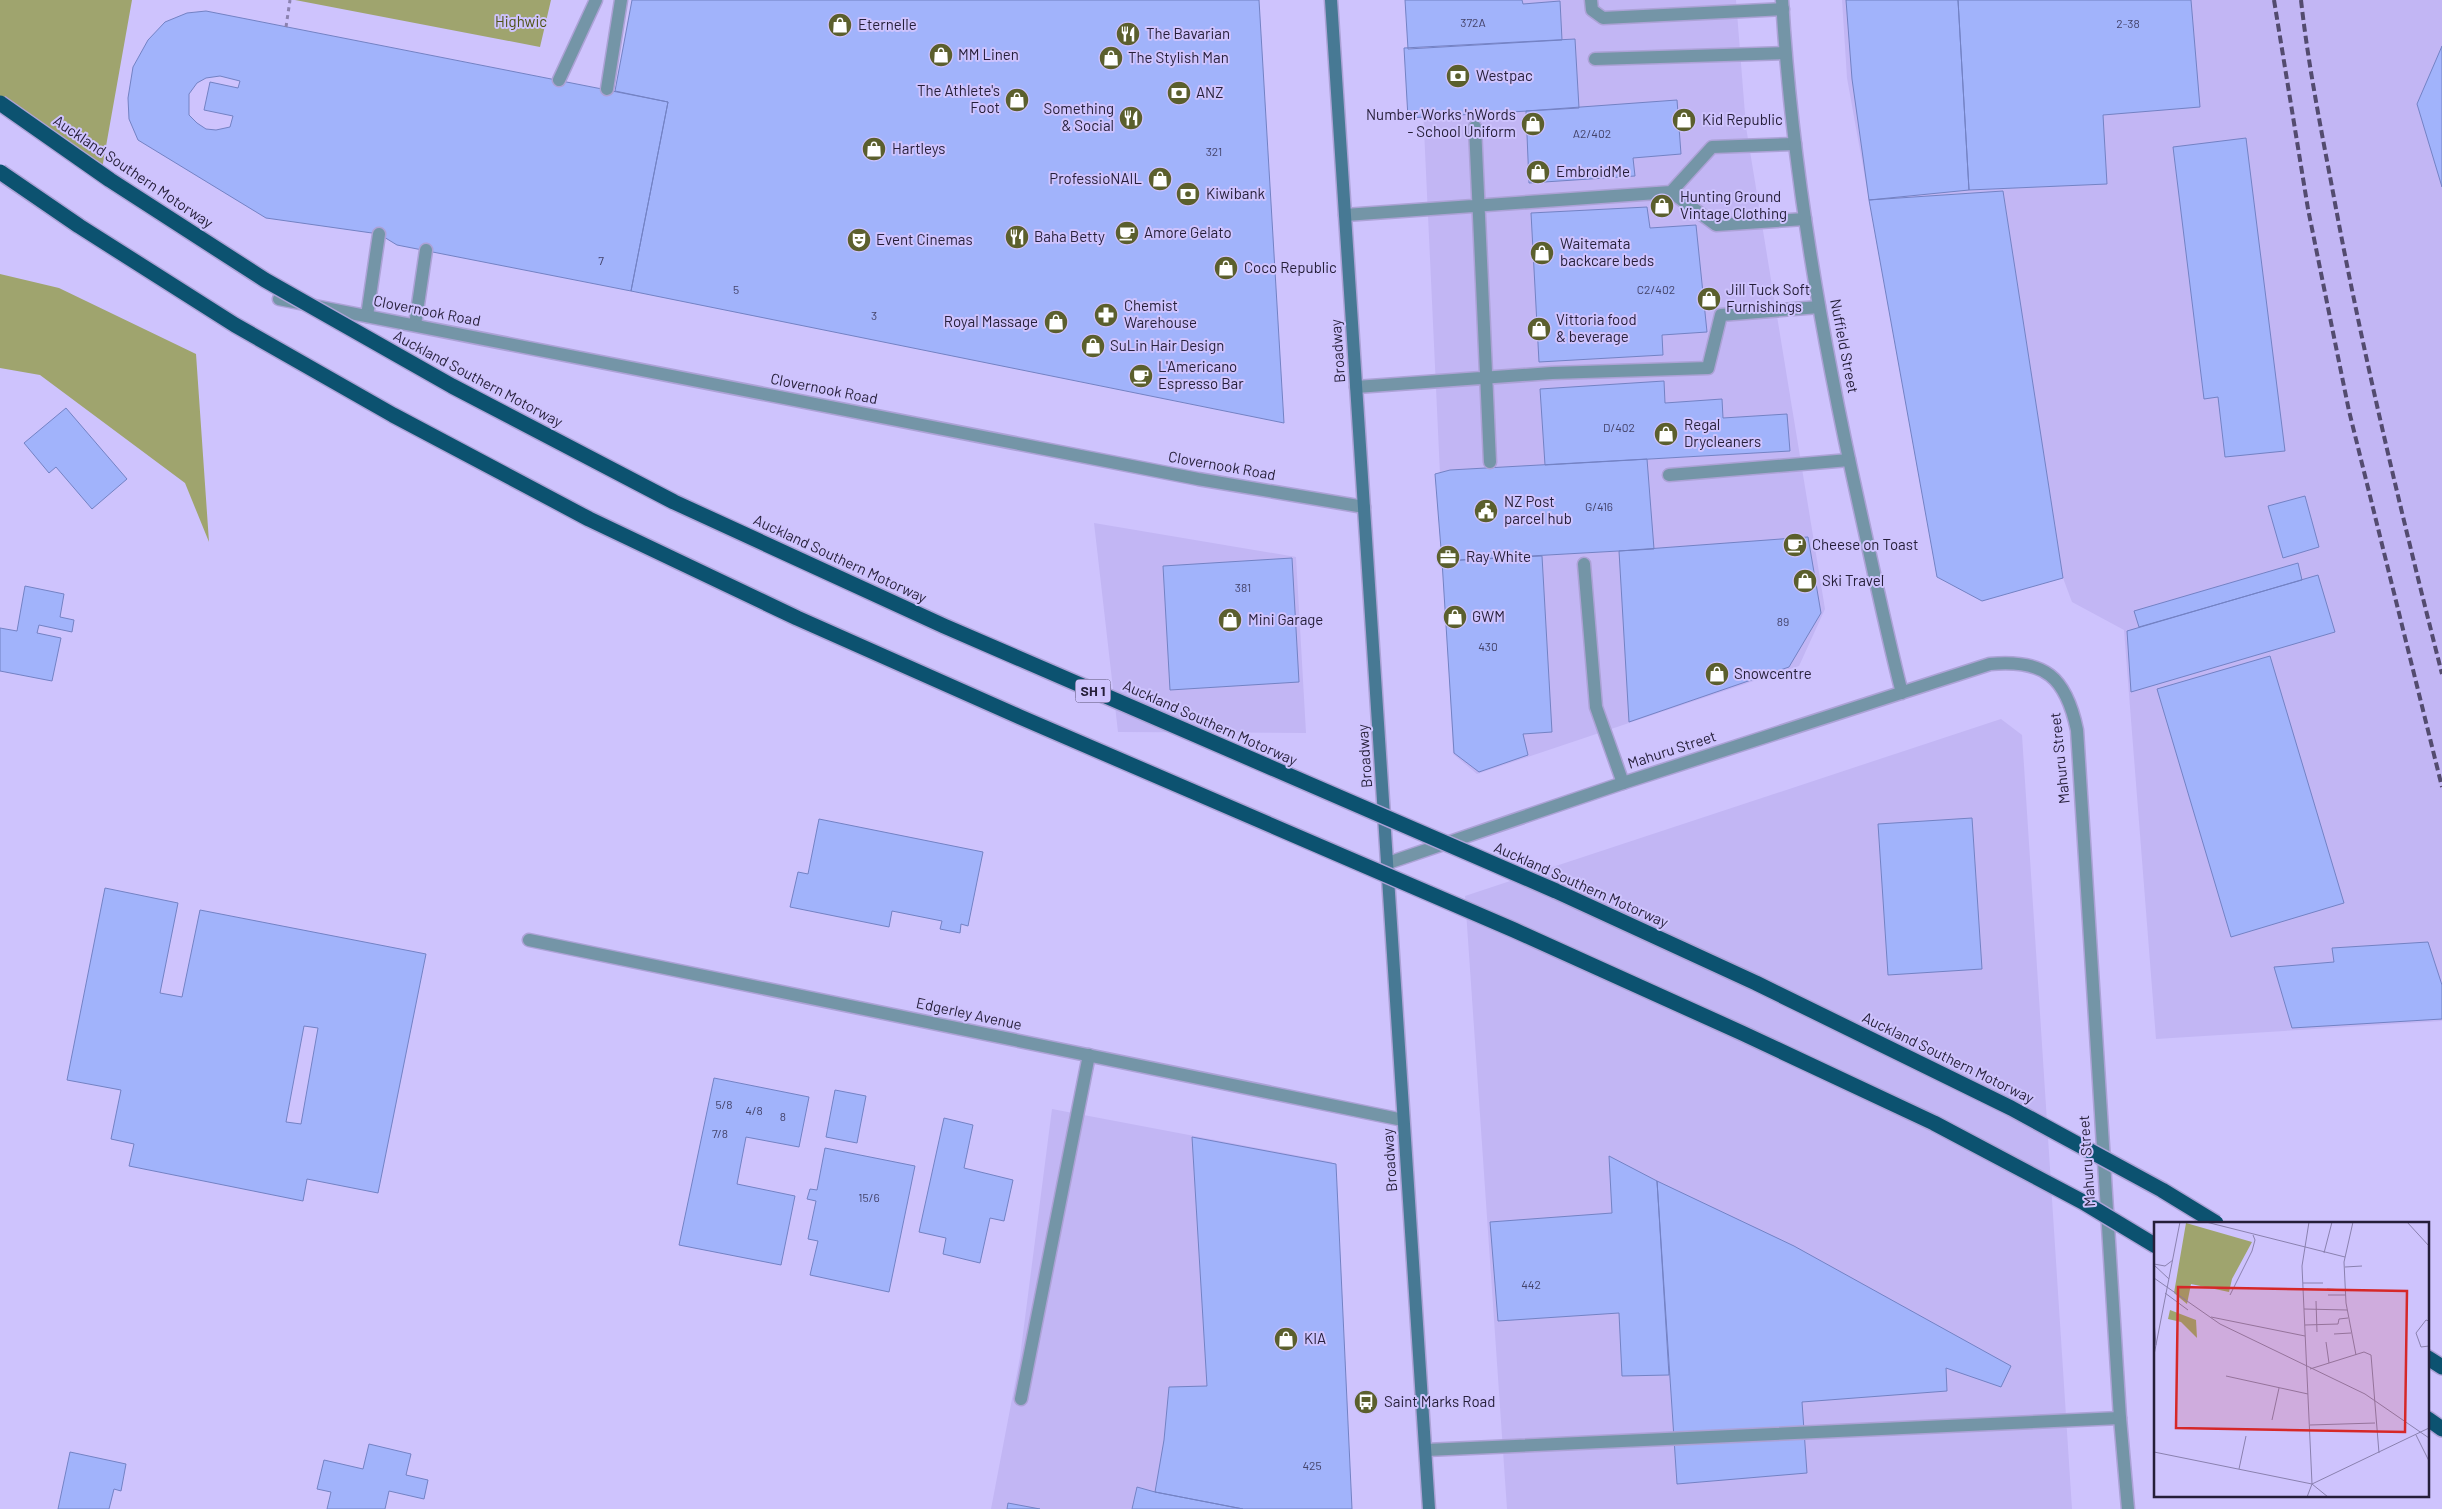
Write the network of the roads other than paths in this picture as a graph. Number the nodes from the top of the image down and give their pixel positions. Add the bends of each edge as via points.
1 (596, 0) edge
2 (621, 0) edge
3 (1331, 0) edge
4 (1591, 0) edge
5 (1783, 5) edge
6 (1785, 53) junction
7 (1595, 59) dead end
8 (559, 80) dead end
9 (607, 89) dead end
10 (0, 103) edge
11 (1475, 127) dead end
12 (1795, 144) junction
13 (0, 172) edge
14 (1671, 192) junction
15 (1480, 205) junction
16 (1345, 215) junction
17 (1805, 219) junction
18 (380, 234) dead end
19 (426, 250) dead end
20 (279, 299) dead end
21 (1819, 307) junction
22 (367, 316) junction
23 (414, 325) junction
24 (1487, 377) junction
25 (1356, 387) junction
26 (1849, 460) junction
27 (1490, 462) dead end
28 (1669, 475) dead end
29 (1364, 507) junction
30 (1584, 564) dead end
31 (1902, 693) junction
32 (1623, 783) junction
33 (1388, 864) junction
34 (529, 940) dead end
35 (1089, 1055) junction
36 (1403, 1120) junction
37 (2214, 1222) edge
38 (2154, 1245) edge
39 (2430, 1359) edge
40 (2442, 1367) edge
41 (1021, 1398) dead end
42 (2120, 1418) junction
43 (2430, 1420) edge
44 (2442, 1429) edge
45 (1426, 1450) junction
46 (1429, 1509) edge
47 (2128, 1509) edge

1 - 8 street
2 - 9 street
3 - 16 main road, Broadway
4 - 5 street via 1592,10 1603,18
5 - 6 street, Nuffield Street
6 - 7 street
6 - 12 street, Nuffield Street
10 - 37 highway, Auckland Southern Motorway / SH 1, bridge via 110,180 265,280 452,386 674,502 944,626 1556,891 1756,983 2010,1108
11 - 15 street
12 - 14 street via 1712,147
12 - 17 street, Nuffield Street
13 - 38 highway, bridge via 235,325 393,415 589,519 797,618 1514,930 1742,1033 1934,1123 2083,1202
14 - 15 street
14 - 17 street via 1716,225
15 - 16 street
15 - 24 street
16 - 25 main road, Broadway
17 - 21 street, Nuffield Street
18 - 22 street
19 - 23 street
20 - 22 street, Clovernook Road
21 - 24 street via 1721,315 1708,368
21 - 26 street, Nuffield Street
22 - 23 street, Clovernook Road
23 - 29 street, Clovernook Road via 1198,479
24 - 25 street
24 - 27 street
25 - 29 main road, Broadway
26 - 28 street
26 - 31 street, Nuffield Street
29 - 33 main road, Broadway
30 - 32 street via 1596,707
31 - 32 street, Mahuru Street
31 - 42 street, Mahuru Street via 1990,664 2024,663 2051,677 2063,689 2071,705 2077,730
32 - 33 street, Mahuru Street
33 - 36 main road, Broadway
34 - 35 street, Edgerley Avenue
35 - 36 street, Edgerley Avenue
35 - 41 street
36 - 45 main road, Broadway
39 - 40 highway
42 - 45 street
42 - 47 street, Mahuru Street
43 - 44 highway
45 - 46 main road, Broadway

